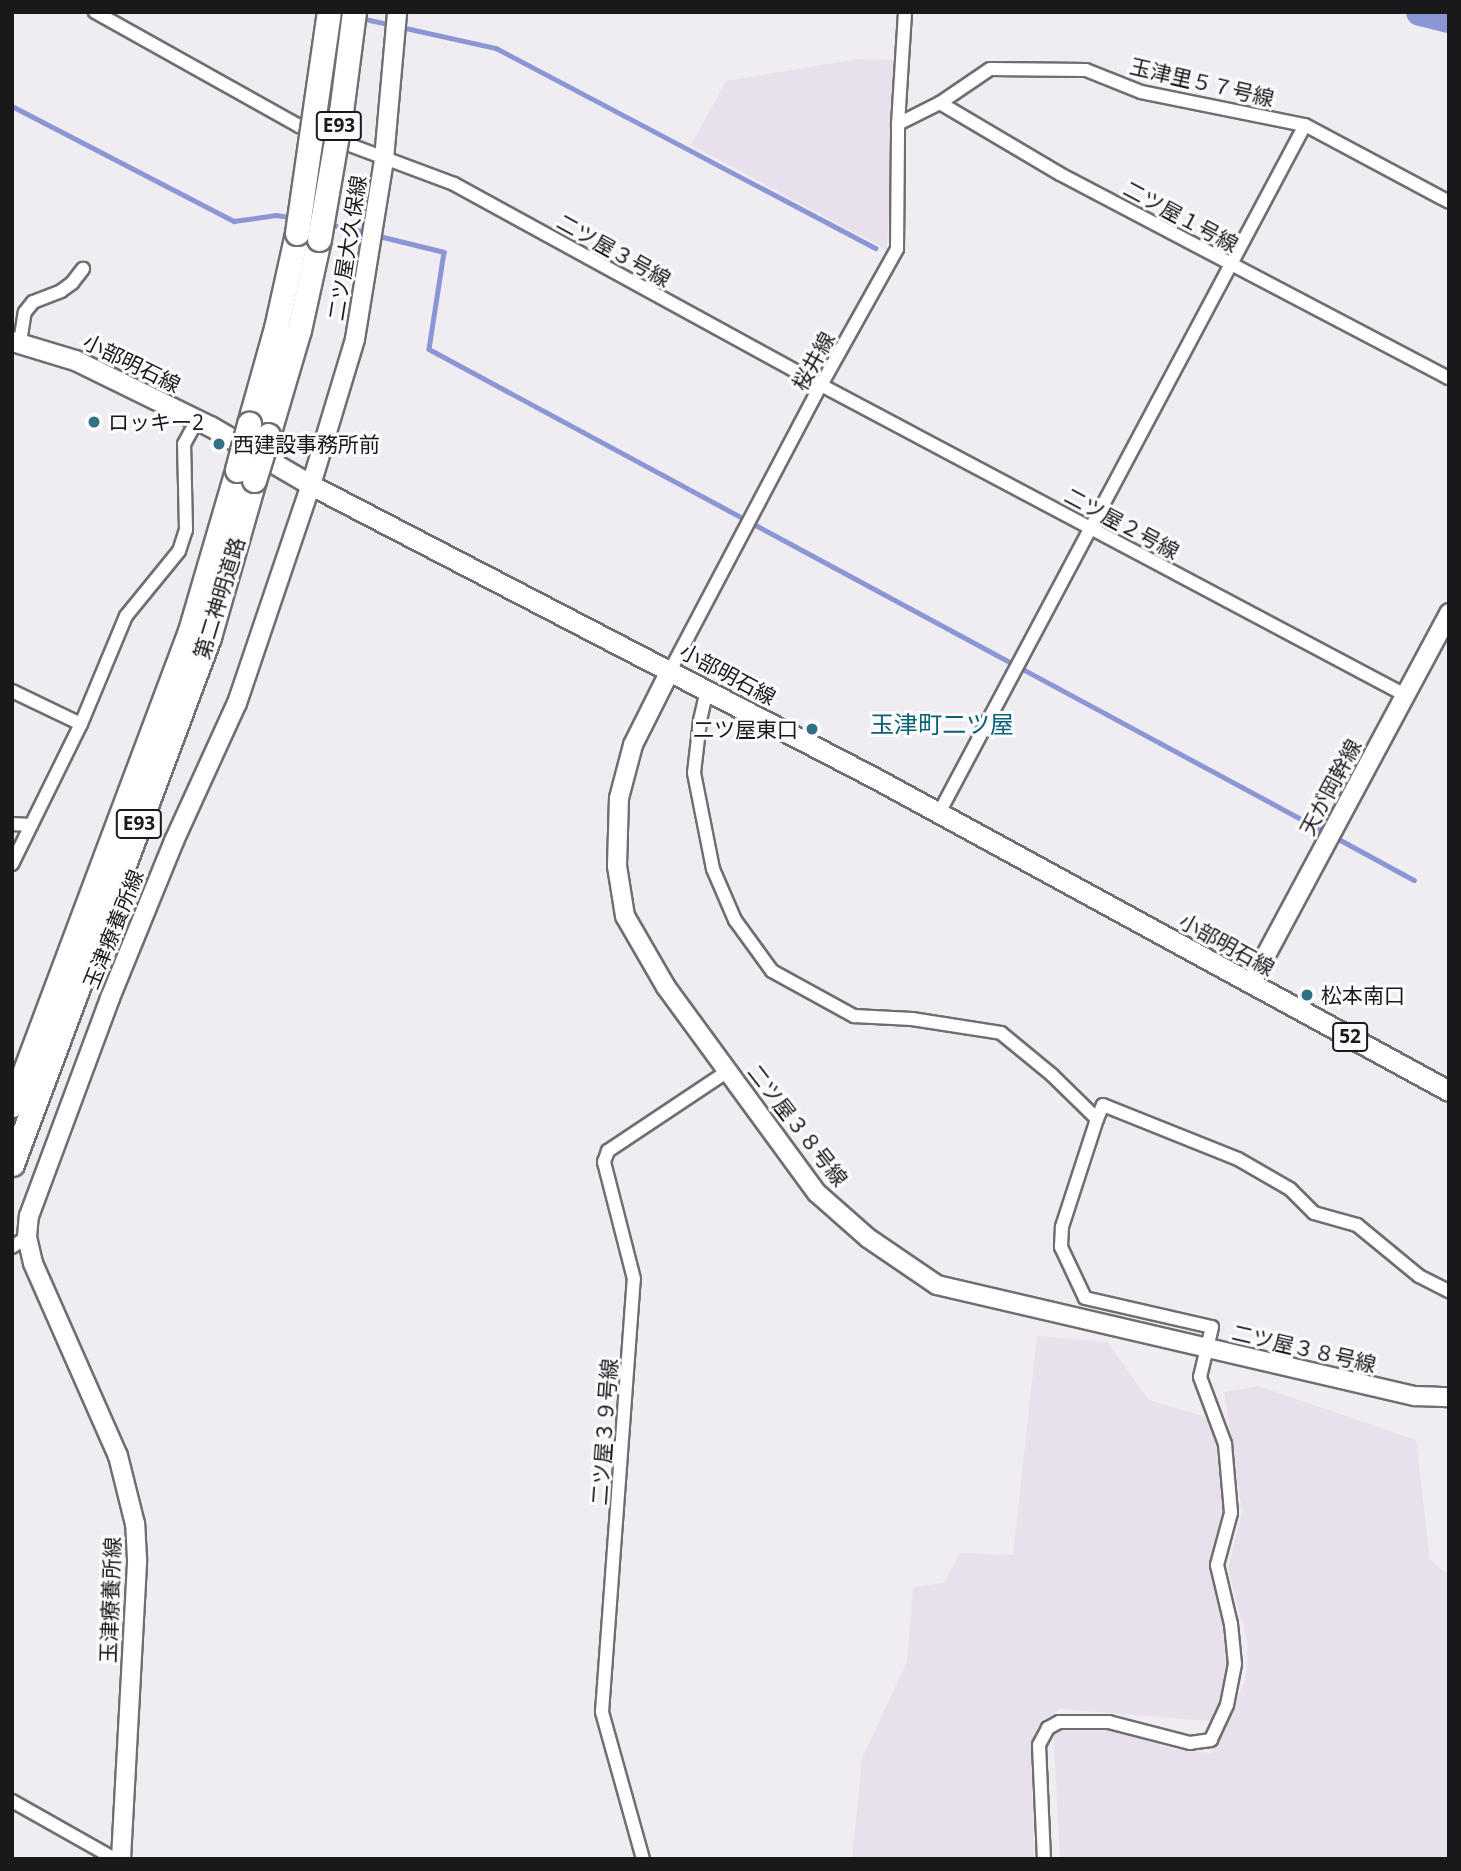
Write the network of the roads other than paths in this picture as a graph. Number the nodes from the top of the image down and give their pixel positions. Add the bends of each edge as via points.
1 (95, 12) edge
2 (329, 12) edge
3 (354, 12) edge
4 (397, 12) edge
5 (905, 12) edge
6 (940, 103) junction
7 (898, 124) junction
8 (1305, 125) junction
9 (384, 159) junction
10 (1449, 202) edge
11 (308, 236) junction
12 (1232, 264) junction
13 (83, 269) dead end
14 (16, 341) edge
15 (1449, 378) edge
16 (821, 385) junction
17 (197, 421) junction
18 (246, 475) junction
19 (311, 485) junction
20 (1090, 528) junction
21 (1449, 613) edge
22 (671, 669) junction
23 (12, 691) edge
24 (707, 691) junction
25 (1405, 695) junction
26 (80, 724) junction
27 (939, 813) junction
28 (12, 824) edge
29 (31, 825) junction
30 (12, 863) edge
31 (1251, 983) junction
32 (728, 1071) junction
33 (1449, 1091) edge
34 (12, 1105) edge
35 (1097, 1119) junction
36 (12, 1164) edge
37 (20, 1242) edge
38 (1449, 1291) edge
39 (1206, 1349) junction
40 (1449, 1397) edge
41 (12, 1801) edge
42 (115, 1859) edge
43 (121, 1859) edge
44 (643, 1859) edge
45 (1044, 1859) edge

1 - 9 street, 二ツ屋３号線 via 299,126
2 - 11 highway, 第二神明道路 / E93, bridge
3 - 11 highway, 第二神明道路 / E93, bridge via 341,112
4 - 9 street, 二ツ屋大久保線
5 - 7 street, 桜井線
6 - 7 street
6 - 8 street, 玉津里５７号線 via 990,69 1086,70 1141,92
6 - 12 street, 二ツ屋１号線 via 1060,174
7 - 16 street, 桜井線 via 897,249
8 - 10 street, 玉津里５７号線
8 - 12 street
9 - 16 street, 二ツ屋３号線 via 454,184
9 - 19 street, 二ツ屋大久保線 via 355,339
11 - 18 highway, 第二神明道路 / E93, bridge via 276,328 259,429
12 - 15 street, 二ツ屋１号線
12 - 20 street
13 - 14 street via 72,284 33,302
14 - 17 main road, 小部明石線 / 52 via 75,360
16 - 20 street, 二ツ屋２号線
16 - 22 street, 桜井線
17 - 19 main road, 小部明石線 / 52
17 - 26 street via 184,444 186,530 179,551 127,616
18 - 34 highway, 第二神明道路 / E93
18 - 36 highway, 第二神明道路 / E93 via 209,637
19 - 22 main road, 小部明石線 / 52
19 - 37 street, 玉津療養所線 via 237,703 174,841 62,1121
20 - 25 street, 二ツ屋２号線
20 - 27 street
21 - 25 street, 天が岡幹線
22 - 24 main road, 小部明石線 / 52
22 - 32 street, 二ツ屋３８号線 via 633,745 619,799 617,866 625,916 666,987
23 - 26 street
24 - 27 main road, 小部明石線 / 52
24 - 35 street via 694,773 713,869 735,920 772,971 854,1016 912,1019 1001,1033
25 - 31 street, 天が岡幹線
26 - 29 street
27 - 31 main road, 小部明石線 / 52
28 - 29 street
29 - 30 street
31 - 33 main road, 小部明石線 / 52
32 - 39 street, 二ツ屋３８号線 via 817,1193 868,1238 937,1285
32 - 44 street, 二ツ屋３９号線 via 608,1151 604,1162 635,1279 602,1712
35 - 38 street via 1103,1105 1115,1108 1238,1159 1290,1189 1314,1213 1357,1225 1419,1276
35 - 39 street via 1062,1227 1061,1247 1072,1273 1085,1298 1212,1327
37 - 43 street, 玉津療養所線 via 118,1456 135,1524
39 - 40 street, 二ツ屋３８号線 via 1415,1396
39 - 45 street via 1200,1377 1225,1444 1231,1513 1217,1564 1235,1664 1227,1705 1212,1740 1190,1744 1108,1722 1076,1720 1048,1728 1039,1745
41 - 42 street

